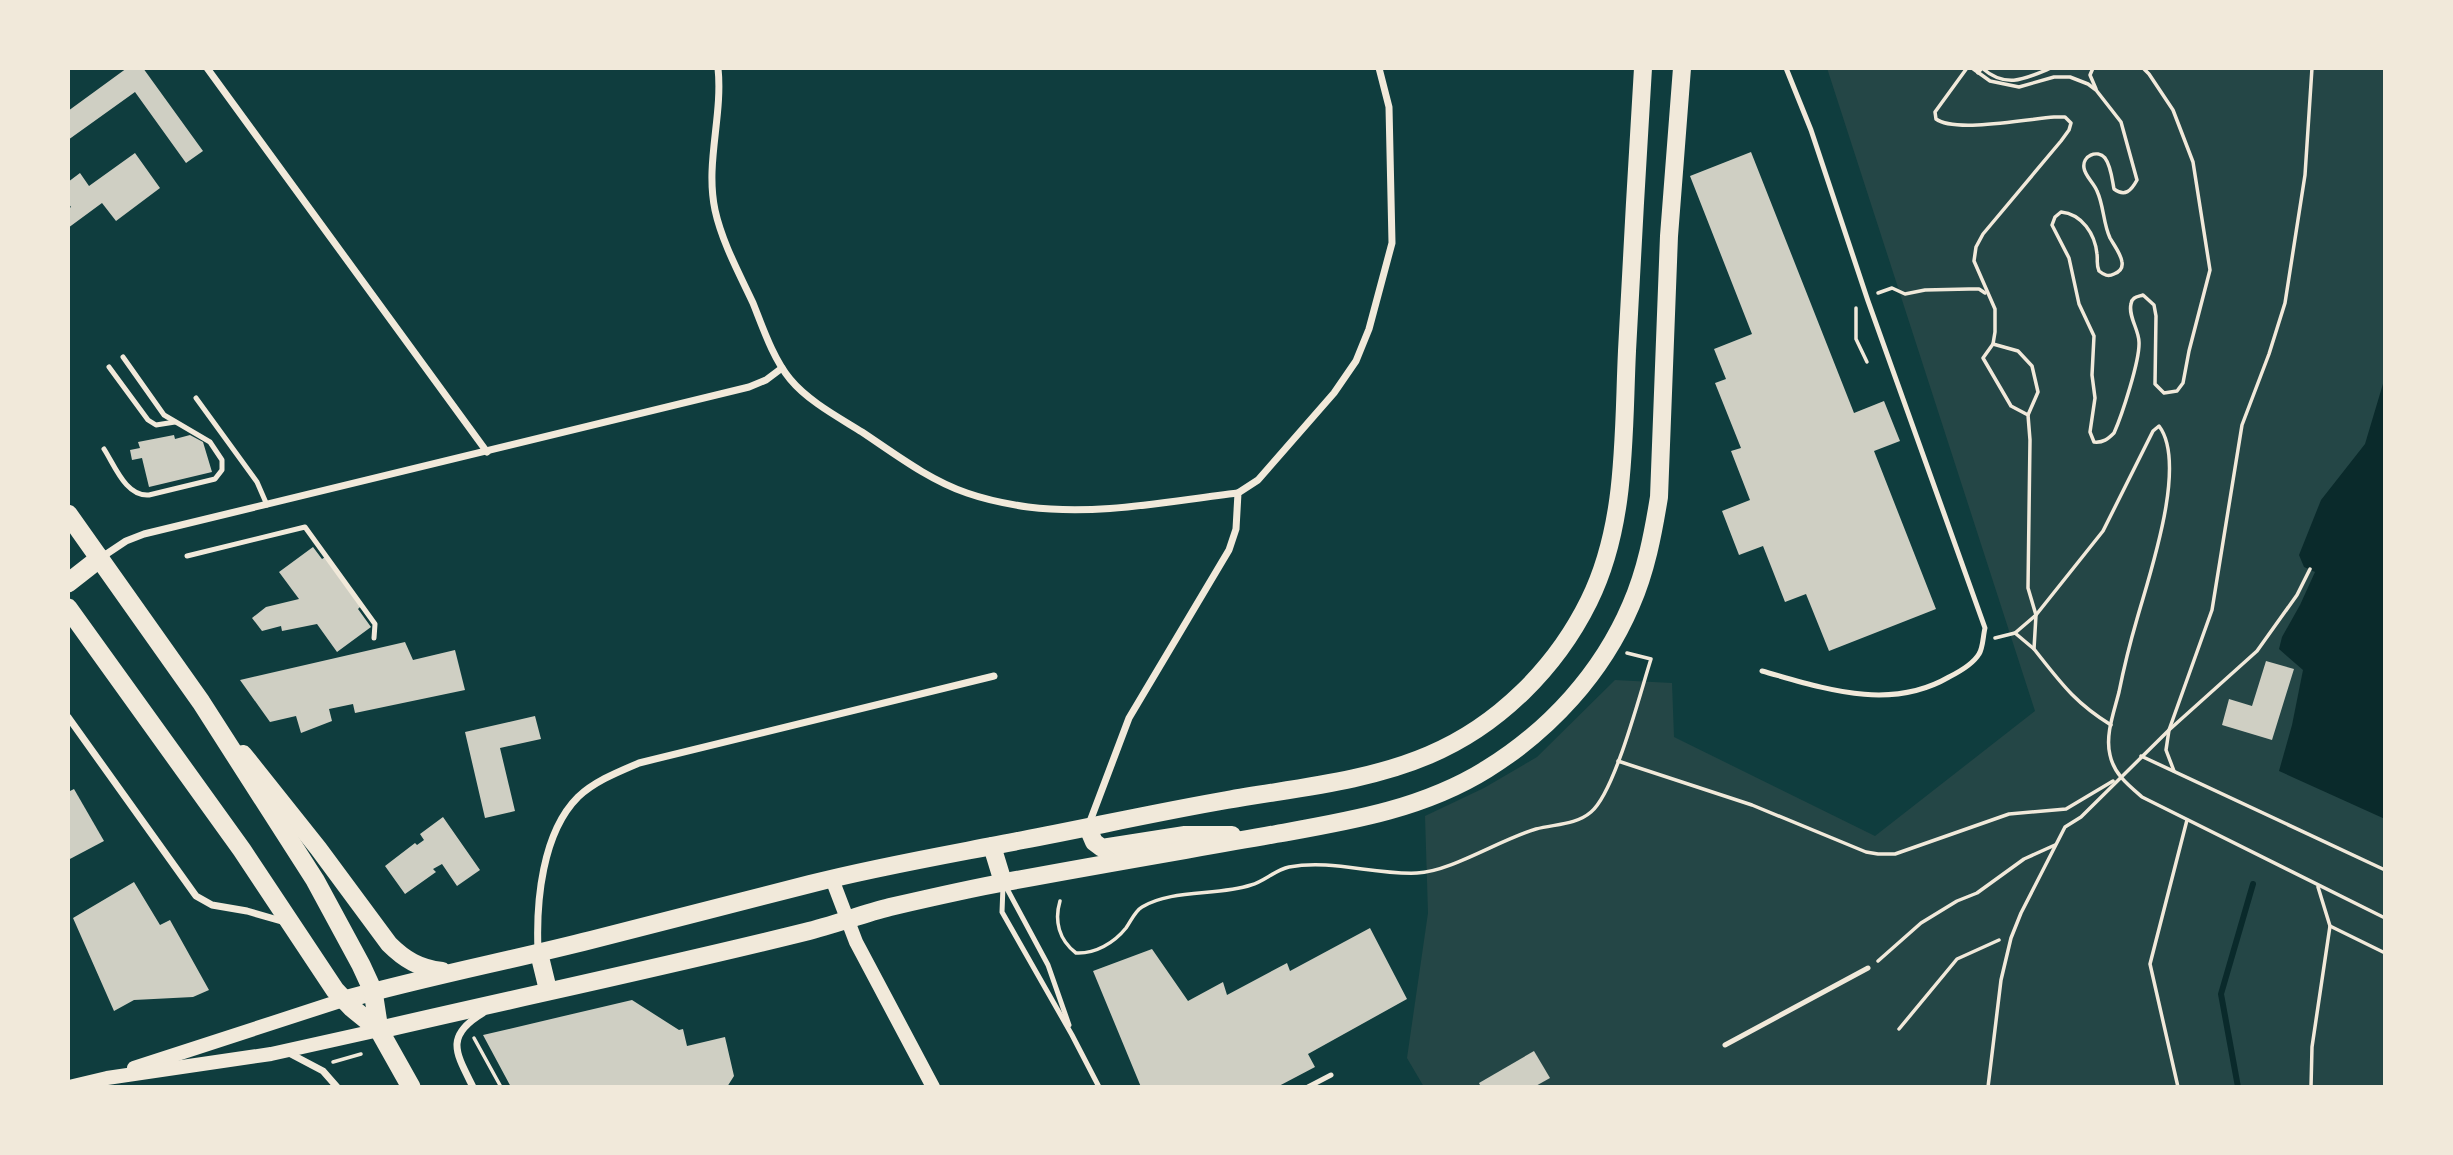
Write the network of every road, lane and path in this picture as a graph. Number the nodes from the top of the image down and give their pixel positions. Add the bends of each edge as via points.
1 (207, 68) edge
2 (718, 68) edge
3 (1379, 68) edge
4 (1643, 68) edge
5 (1682, 68) edge
6 (1786, 68) edge
7 (1970, 68) edge
8 (2051, 68) edge
9 (2093, 68) edge
10 (2143, 68) edge
11 (2312, 68) edge
12 (1978, 73) junction
13 (2096, 90) junction
14 (1987, 295) junction
15 (1867, 297) junction
16 (1993, 344) junction
17 (123, 356) dead end
18 (109, 367) dead end
19 (782, 368) junction
20 (196, 398) dead end
21 (2028, 415) junction
22 (176, 422) junction
23 (104, 449) dead end
24 (487, 452) junction
25 (1238, 493) junction
26 (267, 505) junction
27 (68, 514) edge
28 (187, 556) dead end
29 (100, 558) junction
30 (2310, 569) dead end
31 (68, 583) edge
32 (68, 608) edge
33 (2036, 615) junction
34 (2015, 633) junction
35 (374, 638) dead end
36 (1982, 642) junction
37 (1608, 648) junction
38 (2034, 649) junction
39 (1762, 671) dead end
40 (993, 676) dead end
41 (201, 702) junction
42 (68, 717) edge
43 (2111, 725) junction
44 (2169, 730) junction
45 (2141, 756) junction
46 (1618, 761) junction
47 (2175, 771) junction
48 (2120, 776) junction
49 (2187, 820) junction
50 (1087, 828) junction
51 (1266, 836) junction
52 (2056, 844) junction
53 (992, 846) junction
54 (2385, 870) edge
55 (831, 879) junction
56 (1003, 883) junction
57 (2318, 887) junction
58 (1060, 901) dead end
59 (2385, 918) edge
60 (846, 920) junction
61 (292, 924) junction
62 (2330, 926) junction
63 (1999, 940) dead end
64 (539, 953) junction
65 (2385, 953) edge
66 (1868, 968) joint
67 (459, 970) junction
68 (548, 990) junction
69 (373, 991) junction
70 (508, 999) junction
71 (343, 1000) junction
72 (1899, 1029) dead end
73 (379, 1030) junction
74 (1072, 1035) junction
75 (469, 1036) dead end
76 (1725, 1045) dead end
77 (283, 1051) junction
78 (361, 1054) dead end
79 (330, 1063) dead end
80 (1331, 1075) dead end
81 (107, 1078) junction
82 (69, 1087) edge
83 (337, 1087) edge
84 (411, 1087) edge
85 (473, 1087) edge
86 (500, 1087) edge
87 (933, 1087) edge
88 (1099, 1087) edge
89 (1308, 1087) edge
90 (1988, 1087) edge
91 (2178, 1087) edge
92 (2311, 1087) edge

1 - 24 street
2 - 19 street via 711,180 715,211
3 - 25 street via 1389,107 1392,243 1369,329 1356,361 1335,393 1258,480
4 - 50 main road via 1614,530 1590,599 1551,661 1526,689 1473,732 1432,754 1366,775
5 - 37 main road via 1669,236 1659,497 1643,571
6 - 15 lane
7 - 12 path
7 - 14 path via 1935,112 1941,123 1965,126 2065,117 2071,123 1976,247 1974,261
8 - 12 path via 2017,81 2004,81 1982,68
9 - 13 path via 2090,75
10 - 13 path via 2173,110 2193,162 2210,270 2183,383 2177,391 2164,393 2155,384 2154,305 2143,295 2134,297 2130,310 2140,344 2136,361 2114,433 2099,443 2090,432 2095,398 2094,336 2079,304 2069,258 2052,225 2061,212 2085,223 2094,239 2099,271 2118,273 2122,261 2084,160 2096,153 2103,156 2114,189 2120,193 2133,188 2137,180 2121,122
11 - 44 path via 2305,175 2285,303 2242,425 2212,610
12 - 13 path via 1990,81 2019,87 2070,77
14 - 15 path via 1979,289 1905,294 1892,288
14 - 16 path via 1995,309
15 - 36 lane via 1985,628
16 - 21 path via 1983,358 1990,373 2011,406
16 - 21 path via 2018,351 2032,366 2038,392
17 - 22 lane via 164,415
18 - 22 lane via 148,420 156,425
19 - 24 street via 748,387
19 - 25 street via 799,388 900,457 952,487 996,502 1093,510
20 - 26 lane via 257,482
21 - 33 path via 2028,588
22 - 23 lane via 213,445 222,460 218,477 139,495 130,489
24 - 26 street
25 - 50 street via 1236,529 1229,550 1129,718
26 - 29 street via 144,534
27 - 29 highway
28 - 35 lane via 304,527 375,624
29 - 31 highway
29 - 41 highway
30 - 44 path via 2257,651
32 - 61 highway
33 - 34 path
33 - 38 path
33 - 43 path via 2103,531 2159,426 2165,434 2170,471 2163,523
34 - 36 path
34 - 38 path
36 - 39 lane via 1979,654 1962,670 1939,683 1892,696 1843,693
37 - 46 path via 1651,659
37 - 51 main road via 1570,700 1535,735 1484,771 1381,814
38 - 43 path via 2085,709
40 - 64 street via 639,763 611,774 576,799 550,842 539,905
41 - 67 main road via 400,955 422,968
41 - 69 highway via 315,880
42 - 61 street via 196,896 212,905
43 - 48 path via 2110,755
44 - 45 path
44 - 47 path via 2166,750
45 - 47 path
45 - 48 path
46 - 48 path via 1752,805 1878,855 1895,854 2009,814 2066,809
46 - 58 path via 1598,805 1581,819 1520,835 1436,869 1412,873 1333,865 1288,867 1252,885 1142,907 1119,936 1085,953 1076,953 1062,938 1057,919
47 - 54 path
48 - 49 path via 2142,797
48 - 52 path via 2081,817 2065,827
49 - 57 path
49 - 91 path via 2150,964
50 - 51 main road via 1101,848 1185,835
50 - 53 main road
51 - 56 main road
52 - 66 path via 1921,923
52 - 90 path via 2011,939 2001,980
53 - 55 main road
53 - 56 main road
55 - 60 main road
55 - 64 main road
56 - 60 main road
56 - 74 lane via 1048,965
56 - 74 lane via 1002,912
57 - 59 path
57 - 62 path
60 - 68 main road
60 - 87 main road
61 - 71 highway
62 - 65 path
62 - 92 path via 2312,1047
63 - 72 path via 1957,959
64 - 67 main road
64 - 68 main road
66 - 76 lane
67 - 69 main road
68 - 70 main road
69 - 71 main road
69 - 73 highway
70 - 73 main road
70 - 85 street via 474,1018 457,1037 457,1052
71 - 73 highway
71 - 81 main road
73 - 77 main road
73 - 84 highway
74 - 88 lane
75 - 86 path
77 - 81 main road
77 - 83 street via 323,1071
78 - 79 path
80 - 89 lane
81 - 82 main road

